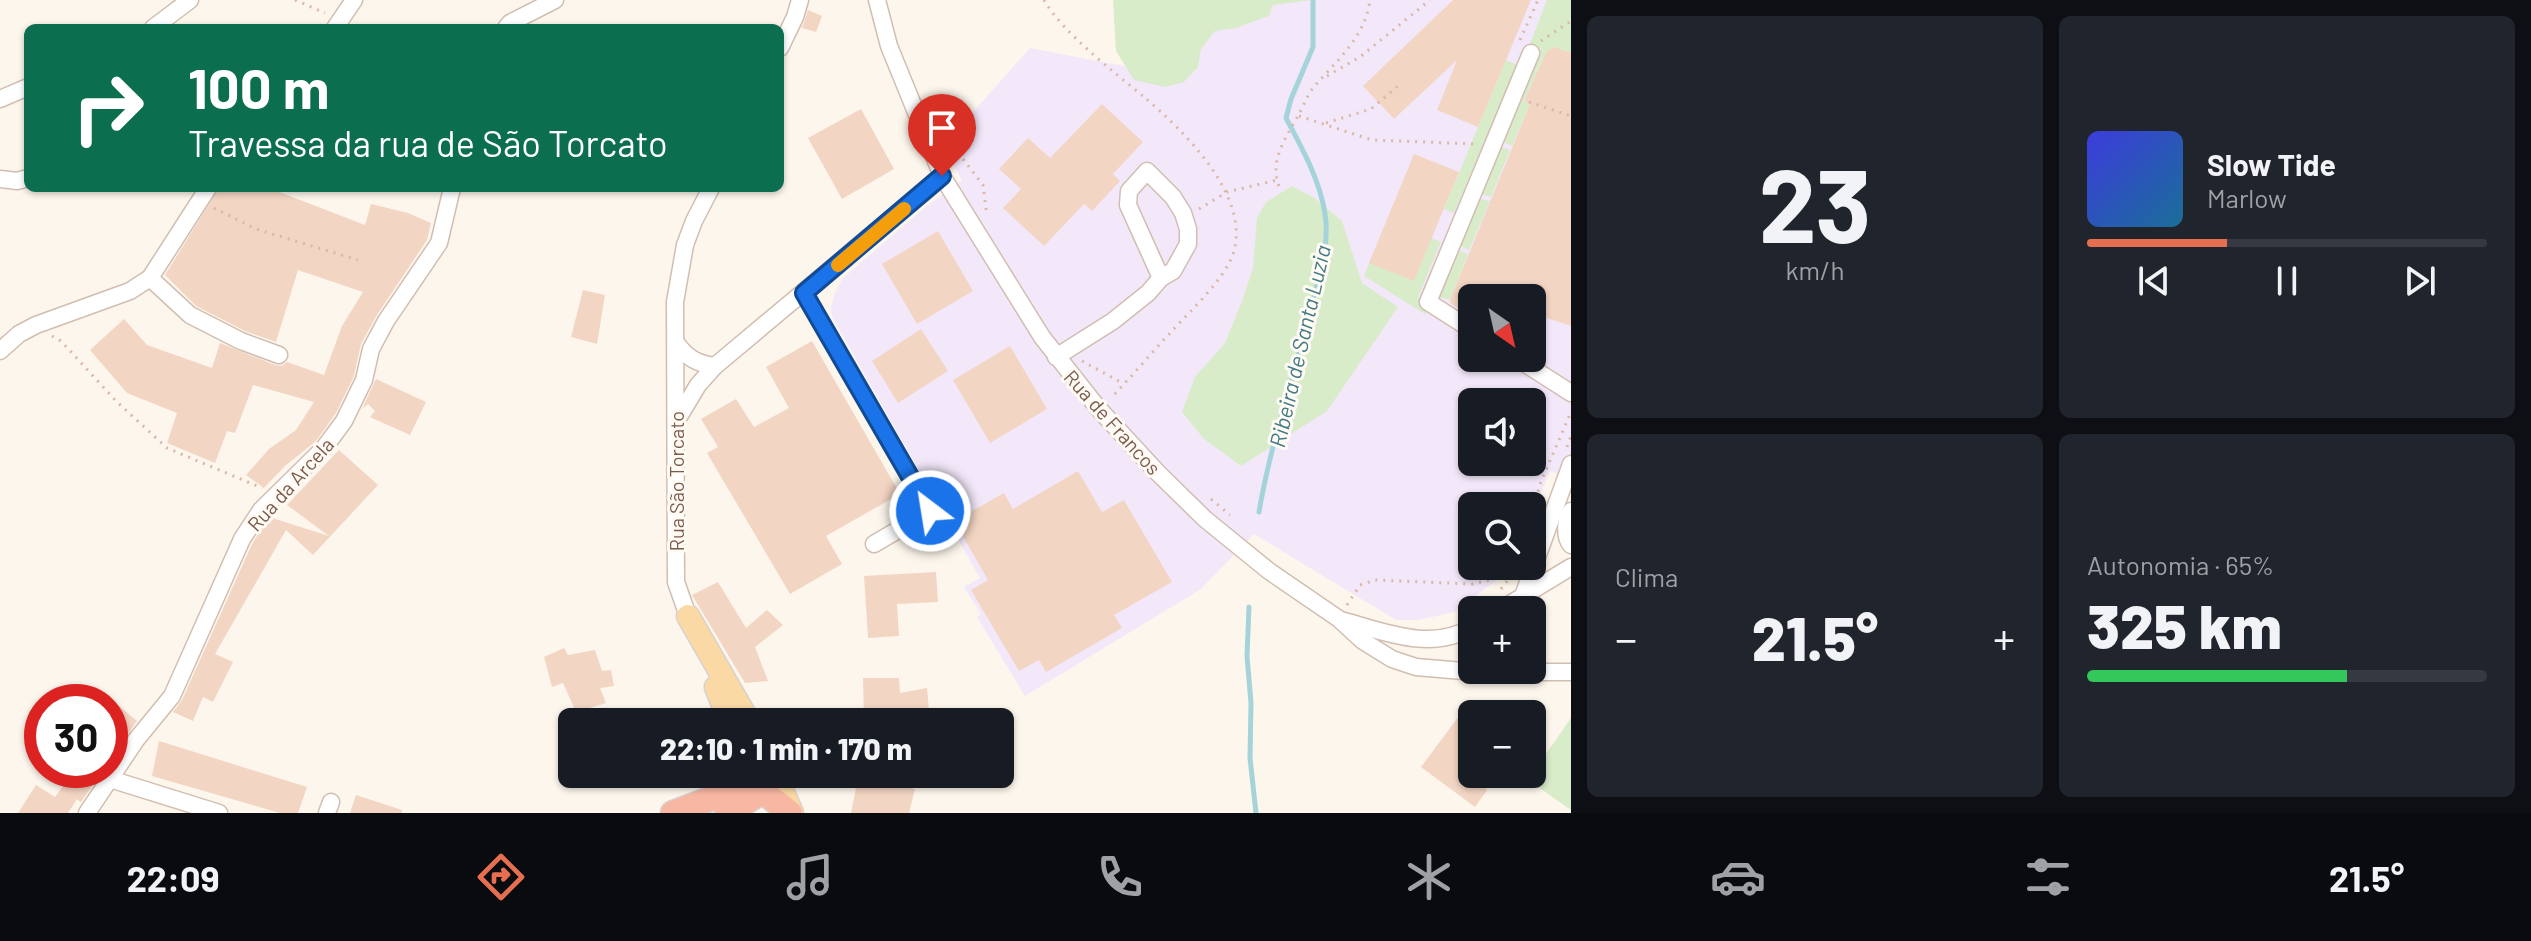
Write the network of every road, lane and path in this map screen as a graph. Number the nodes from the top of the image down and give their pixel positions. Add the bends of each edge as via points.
1 (190, 0) edge
2 (295, 0) edge
3 (354, 0) edge
4 (555, 0) edge
5 (800, 0) edge
6 (877, 0) edge
7 (1044, 0) edge
8 (1370, 0) edge
9 (1430, 0) edge
10 (1538, 0) edge
11 (1571, 21) edge
12 (158, 24) edge
13 (337, 24) edge
14 (509, 24) edge
15 (784, 40) edge
16 (1531, 53) junction
17 (1321, 80) junction
18 (1398, 86) dead end
19 (24, 89) edge
20 (1515, 97) junction
21 (0, 99) edge
22 (1571, 116) edge
23 (1297, 117) junction
24 (1326, 123) junction
25 (1495, 145) junction
26 (963, 159) dead end
27 (942, 176) junction
28 (0, 179) edge
29 (24, 179) edge
30 (1277, 180) junction
31 (1279, 186) dead end
32 (451, 192) edge
33 (709, 192) edge
34 (1227, 192) junction
35 (204, 193) edge
36 (1204, 207) dead end
37 (987, 215) dead end
38 (358, 260) dead end
39 (150, 278) junction
40 (1161, 278) junction
41 (804, 293) junction
42 (1458, 321) edge
43 (36, 325) junction
44 (677, 344) junction
45 (0, 351) edge
46 (279, 355) dead end
47 (1056, 357) junction
48 (715, 366) junction
49 (1087, 368) dead end
50 (1538, 372) edge
51 (1124, 384) junction
52 (1571, 393) edge
53 (1111, 398) dead end
54 (1571, 412) edge
55 (676, 422) junction
56 (1571, 464) edge
57 (1540, 484) dead end
58 (1202, 491) dead end
59 (276, 494) junction
60 (1571, 511) edge
61 (1236, 521) dead end
62 (874, 544) dead end
63 (1571, 545) edge
64 (1571, 567) edge
65 (1490, 580) edge
66 (1520, 596) edge
67 (1528, 596) edge
68 (1343, 612) junction
69 (688, 616) junction
70 (1458, 632) edge
71 (1458, 671) edge
72 (1546, 671) edge
73 (1571, 672) edge
74 (724, 708) edge
75 (741, 708) edge
76 (128, 752) edge
77 (128, 785) edge
78 (104, 788) edge
79 (715, 788) edge
80 (738, 788) edge
81 (760, 788) edge
82 (766, 788) edge
83 (772, 788) edge
84 (705, 799) junction
85 (87, 813) edge
86 (219, 813) edge
87 (673, 813) edge
88 (727, 813) edge
89 (771, 813) edge
90 (791, 813) edge

1 - 12 street
2 - 13 path
3 - 13 street
4 - 14 street
5 - 15 street
6 - 27 street, Rua de Francos via 889,46
7 - 34 path via 1186,138
8 - 17 path via 1348,51
9 - 17 path via 1360,57
10 - 16 path via 1516,48
11 - 16 path
16 - 20 street
17 - 23 path
18 - 24 path via 1371,109
19 - 21 street
20 - 22 path
20 - 25 street
23 - 24 path
23 - 30 path via 1281,144
24 - 25 path via 1372,140
25 - 42 street via 1428,302
26 - 37 path via 983,185
27 - 41 street
27 - 47 street, Rua de Francos
28 - 29 street
30 - 31 path
30 - 34 path
32 - 59 street, Rua da Arcela via 439,243 371,349 364,380 344,421
33 - 44 street, Rua São Torcato via 679,270
34 - 36 path
34 - 51 path via 1236,221 1233,254 1214,285
35 - 38 path via 222,213 256,229
35 - 39 street
39 - 43 street via 130,291
39 - 46 street via 190,315
40 - 40 street via 1180,260 1188,229 1173,197 1147,171 1129,191 1128,205
40 - 47 street via 1113,321
41 - 48 street
41 - 62 street via 930,511
43 - 45 street
43 - 59 path via 61,341 167,448
44 - 48 street via 686,357
44 - 55 street, Rua São Torcato
47 - 68 street, Rua de Francos via 1205,519 1269,571
48 - 55 street
49 - 51 path via 1079,359
50 - 52 street
51 - 53 path
54 - 57 path
55 - 69 street, Rua São Torcato via 676,582
56 - 66 street
58 - 61 path
59 - 76 street, Rua da Arcela via 242,539 172,696
60 - 63 street
64 - 67 street
65 - 68 path via 1375,580 1360,585
68 - 70 street, Rua de Francos via 1415,639
68 - 71 street, Rua de Francos via 1363,641 1392,659
69 - 74 main road, Rua São Torcato
69 - 75 main road, Rua São Torcato
72 - 73 street, Rua de Francos
77 - 86 street
78 - 85 street, Rua da Arcela
79 - 84 highway
80 - 84 highway
81 - 88 highway
82 - 89 main road
83 - 90 highway
84 - 87 highway

